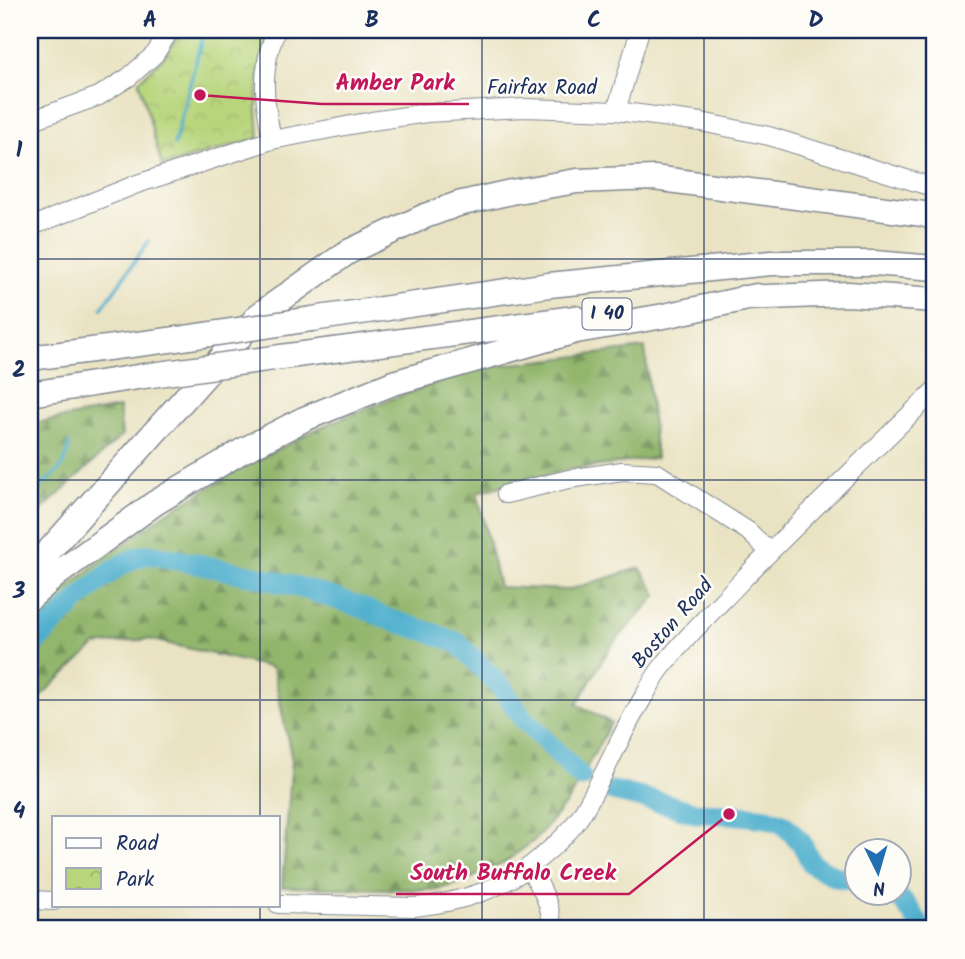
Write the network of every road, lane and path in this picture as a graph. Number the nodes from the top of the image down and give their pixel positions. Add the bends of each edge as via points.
1 (170, 30) edge
2 (276, 30) edge
3 (640, 30) edge
4 (616, 111) junction
5 (30, 121) edge
6 (272, 140) junction
7 (935, 188) edge
8 (935, 218) edge
9 (30, 227) edge
10 (935, 268) edge
11 (757, 296) junction
12 (935, 300) edge
13 (30, 358) edge
14 (935, 390) edge
15 (30, 394) edge
16 (506, 494) dead end
17 (770, 552) junction
18 (30, 572) edge
19 (30, 598) edge
20 (529, 867) junction
21 (30, 900) edge
22 (52, 901) edge
23 (280, 904) edge
24 (552, 929) edge

1 - 5 street via 155,54 119,83 99,96
2 - 6 street via 265,82
3 - 4 street
4 - 6 street, Fairfax Road via 525,108 427,113
4 - 7 street, Fairfax Road via 769,136
6 - 9 street, Fairfax Road via 149,180
8 - 18 highway via 654,178 577,181 524,189 425,216 348,252 259,314
10 - 13 highway, I 40, bridge via 771,263 549,285
11 - 12 highway, I 40 via 848,294
11 - 15 highway, I 40, bridge via 281,356
11 - 19 highway via 576,331 393,383 304,419 155,503
14 - 17 street, Boston Road
16 - 17 street via 622,471 657,473 748,531
17 - 20 street, Boston Road via 661,668 580,815
20 - 23 street, Boston Road via 486,892 435,905
20 - 24 street via 549,907
21 - 22 street

